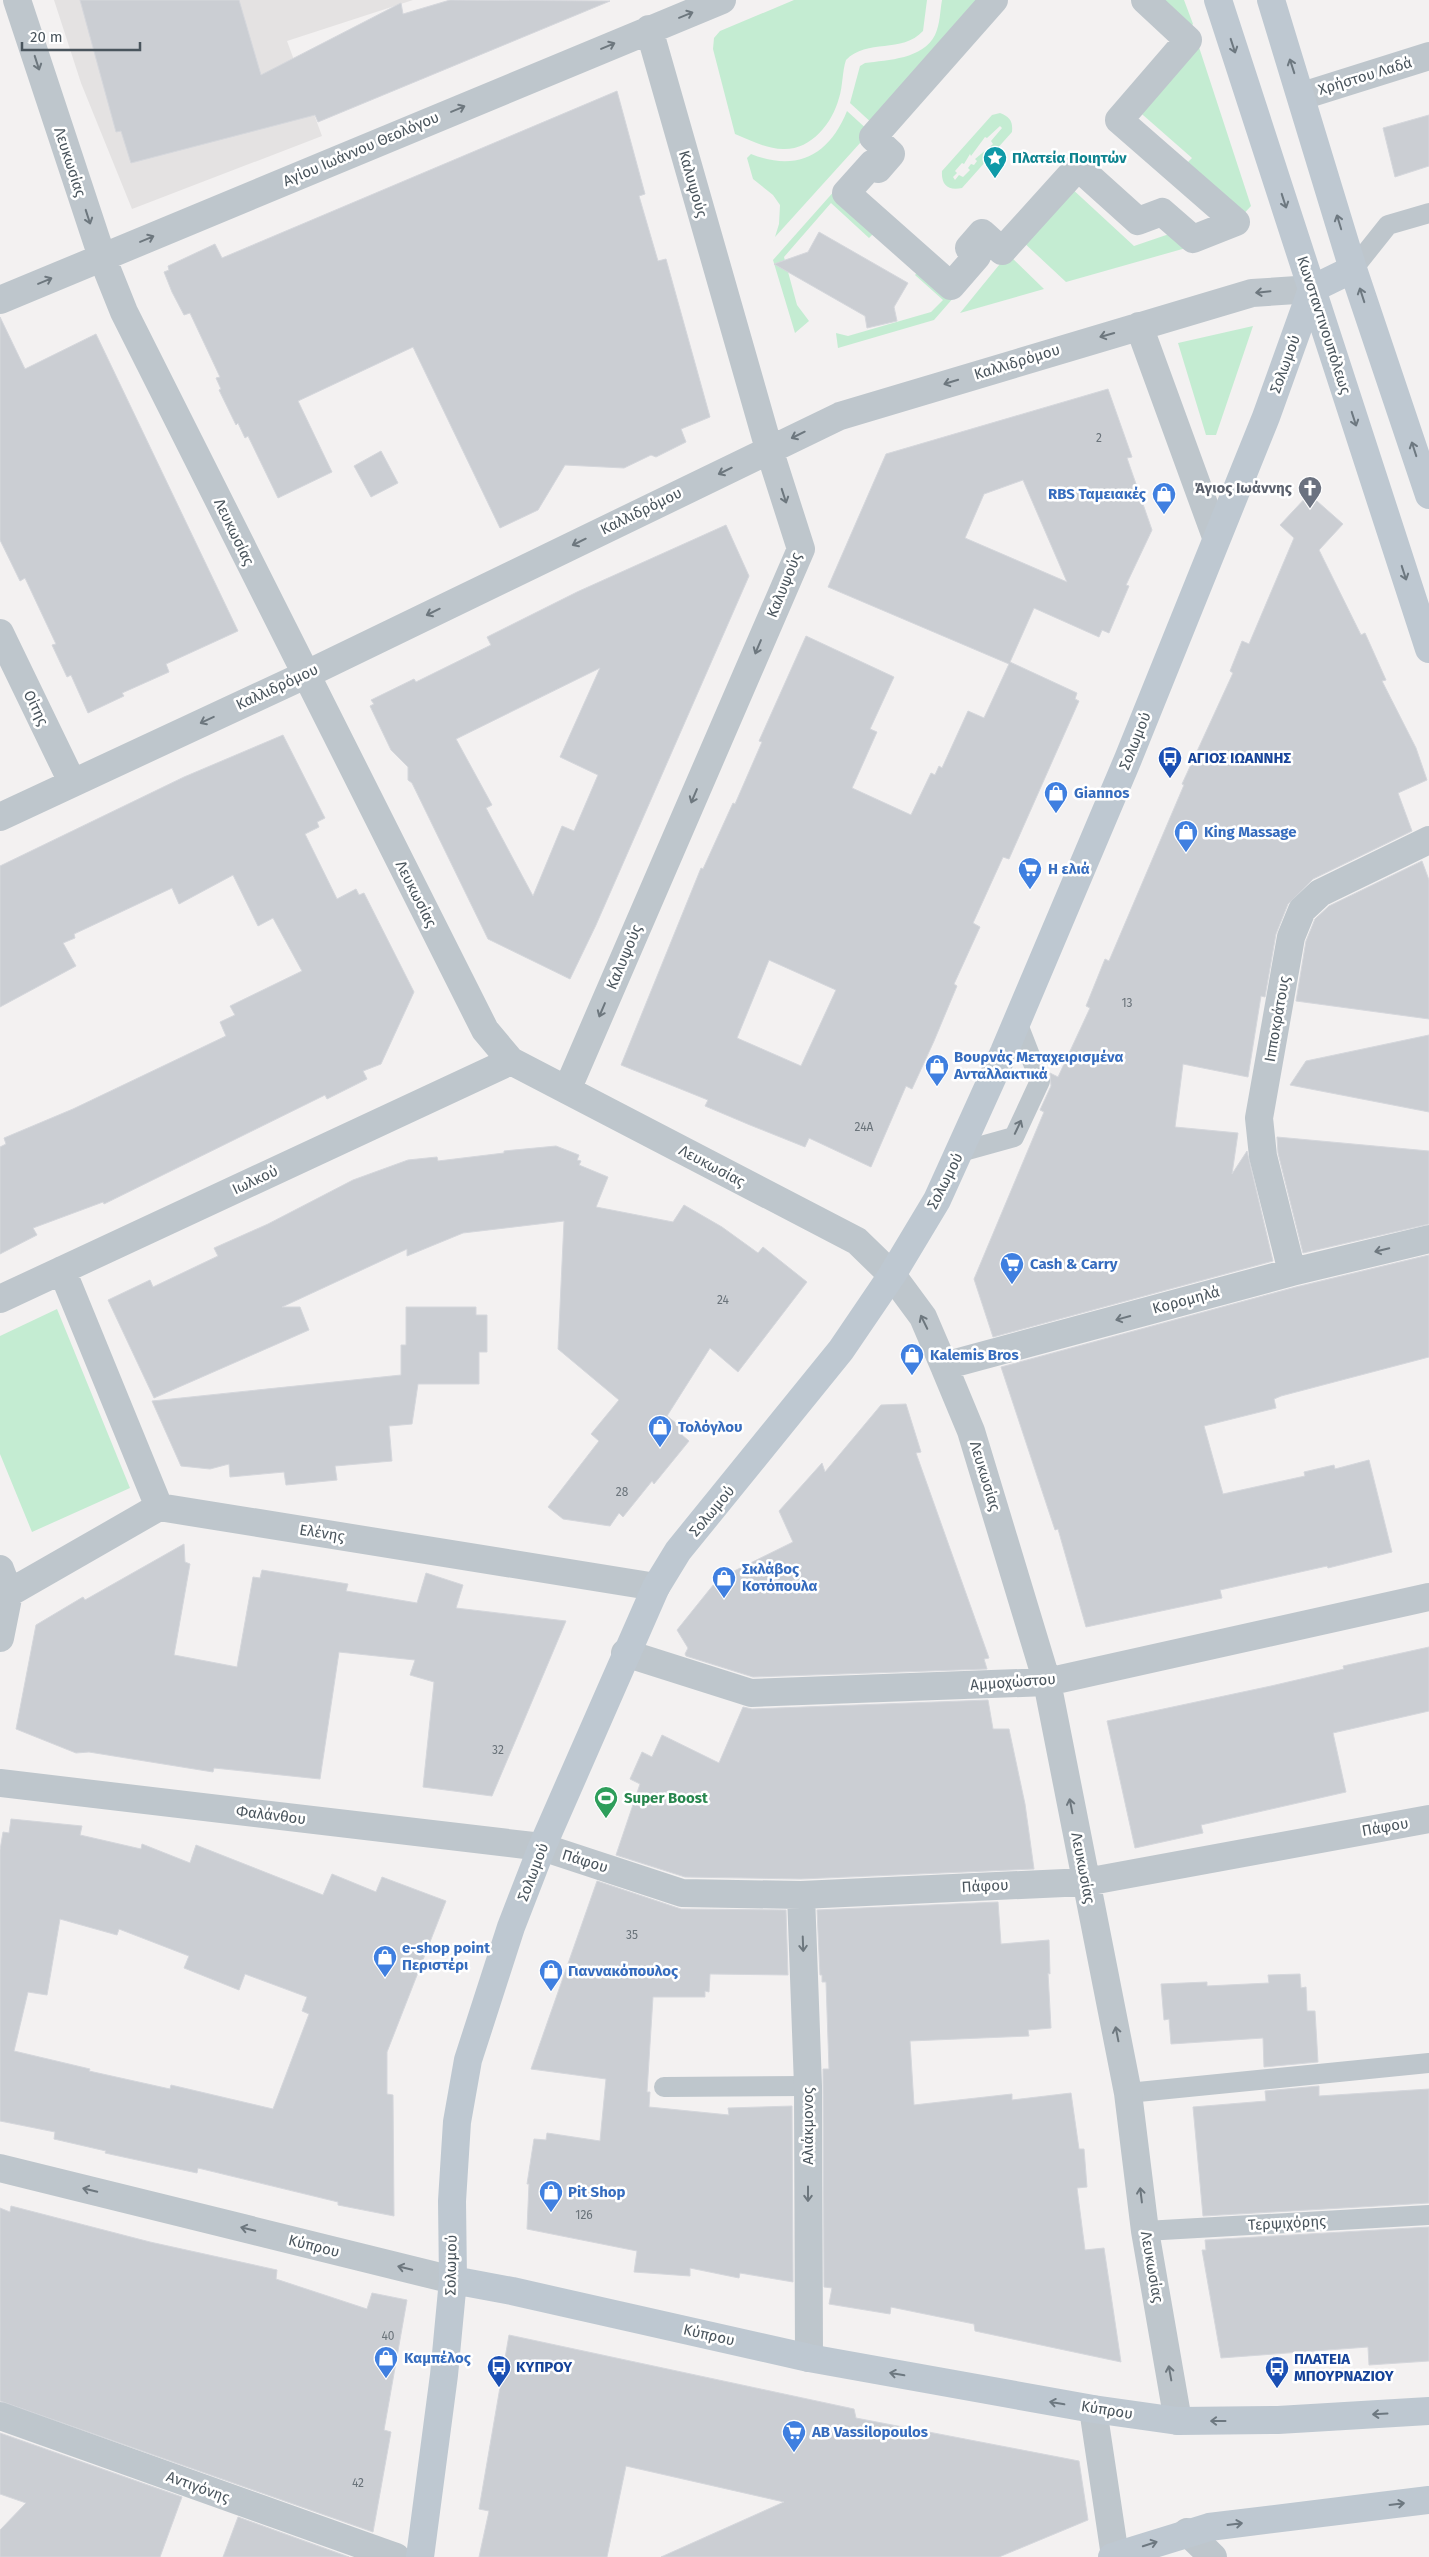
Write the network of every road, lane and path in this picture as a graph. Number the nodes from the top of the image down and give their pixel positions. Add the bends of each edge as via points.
1 (17, 0) edge
2 (722, 0) edge
3 (994, 0) edge
4 (1145, 0) edge
5 (1218, 0) edge
6 (1271, 0) edge
7 (649, 29) junction
8 (1429, 56) edge
9 (1302, 96) junction
10 (1429, 213) edge
11 (102, 257) junction
12 (1353, 269) junction
13 (1312, 289) junction
14 (0, 300) edge
15 (1139, 326) junction
16 (769, 449) junction
17 (1429, 495) edge
18 (1216, 537) junction
19 (0, 633) edge
20 (1429, 649) edge
21 (304, 675) junction
22 (72, 782) junction
23 (0, 817) edge
24 (1429, 840) edge
25 (1017, 1022) junction
26 (511, 1061) junction
27 (567, 1090) junction
28 (960, 1152) junction
29 (1429, 1238) edge
30 (62, 1270) junction
31 (1292, 1272) junction
32 (892, 1275) junction
33 (0, 1299) edge
34 (944, 1366) junction
35 (159, 1507) junction
36 (5, 1581) edge
37 (656, 1587) junction
38 (1429, 1597) edge
39 (0, 1638) edge
40 (625, 1653) junction
41 (1047, 1682) junction
42 (0, 1783) edge
43 (1429, 1819) edge
44 (542, 1848) junction
45 (1086, 1882) junction
46 (801, 1895) junction
47 (1429, 2063) edge
48 (808, 2086) junction
49 (664, 2087) dead end
50 (1128, 2093) junction
51 (0, 2168) edge
52 (1429, 2216) edge
53 (1145, 2231) junction
54 (453, 2280) junction
55 (809, 2358) junction
56 (1093, 2409) junction
57 (1429, 2411) edge
58 (0, 2416) edge
59 (1178, 2421) junction
60 (1429, 2500) edge
61 (1187, 2532) junction
62 (1113, 2556) edge
63 (396, 2557) edge
64 (420, 2557) edge
65 (1213, 2557) edge

1 -> 11 street, Λευκωσίας
7 -> 2 street, Αγίου Ιωάννου Θεολόγου
3 - 4 street via 873,137 891,154 878,169 872,164 846,193 951,286 977,256 969,248 982,233 1002,251 1078,167 1138,221 1162,212 1193,239 1236,222 1119,120 1188,40
5 -> 13 street, Κωνσταντινουπόλεως
9 -> 6 street
11 -> 7 street, Αγίου Ιωάννου Θεολόγου
7 - 16 street, Καλυψούς
8 - 9 street, Χρήστου Λαδά
12 -> 9 street
10 - 12 lane via 1388,225
14 -> 11 street, Αγίου Ιωάννου Θεολόγου
11 - 21 street, Λευκωσίας via 124,312
12 - 13 street
17 -> 12 street
13 -> 15 street, Καλλιδρόμου via 1252,293
13 - 18 street, Σολωμού via 1266,417
13 -> 20 street, Κωνσταντινουπόλεως
15 -> 16 street, Καλλιδρόμου via 840,416
15 - 18 street
16 -> 21 street, Καλλιδρόμου
16 -> 27 street, Καλυψούς via 801,549
18 - 25 street, Σολωμού via 1128,759
19 - 22 street, Οίτης
21 -> 22 street, Καλλιδρόμου
21 - 26 street, Λευκωσίας via 485,1030
22 - 23 street, Καλλιδρόμου
24 - 31 street, Ιπποκράτους via 1320,893 1302,910 1291,937 1259,1118 1263,1156
25 - 28 street, Σολωμού
28 -> 25 lane via 1014,1137 1040,1081
26 - 27 street, Λευκωσίας
26 - 30 street, Ιωλκού
27 - 32 street, Λευκωσίας via 857,1241
28 - 32 street, Σολωμού via 937,1200
29 -> 31 street, Κορομηλά
30 - 33 street, Ιωλκού
30 - 35 street
31 -> 34 street, Κορομηλά
34 -> 32 street, Λευκωσίας via 923,1317
32 - 37 street, Σολωμού via 841,1350 678,1551
34 - 41 street, Λευκωσίας via 971,1431
35 - 36 street
35 - 37 street, Ελένης
36 - 39 street
37 - 40 street, Σολωμού
38 - 41 street, Αμμοχώστου
40 - 41 street, Αμμοχώστου via 751,1694
40 - 44 street, Σολωμού
45 -> 41 street, Λευκωσίας
42 - 44 street, Φαλάνθου
43 - 45 street, Πάφου
44 - 46 street, Πάφου via 682,1892
44 - 54 street, Σολωμού via 511,1927 468,2060 457,2122 452,2201
45 - 46 street, Πάφου
50 -> 45 street, Λευκωσίας
46 -> 48 street, Αλιάκμονος
47 - 50 lane
48 - 49 lane
48 -> 55 street, Αλιάκμονος
53 -> 50 street, Λευκωσίας
54 -> 51 street, Κύπρου
52 - 53 lane, Τερψιχόρης
59 -> 53 street, Λευκωσίας
54 - 55 street, Κύπρου
54 - 64 street, Σολωμού
56 -> 55 street, Κύπρου
56 - 59 street, Κύπρου
56 - 62 street
57 -> 59 street, Κύπρου via 1278,2420
58 - 63 street, Αντιγόνης
61 -> 60 street
62 -> 61 street
61 - 65 street

